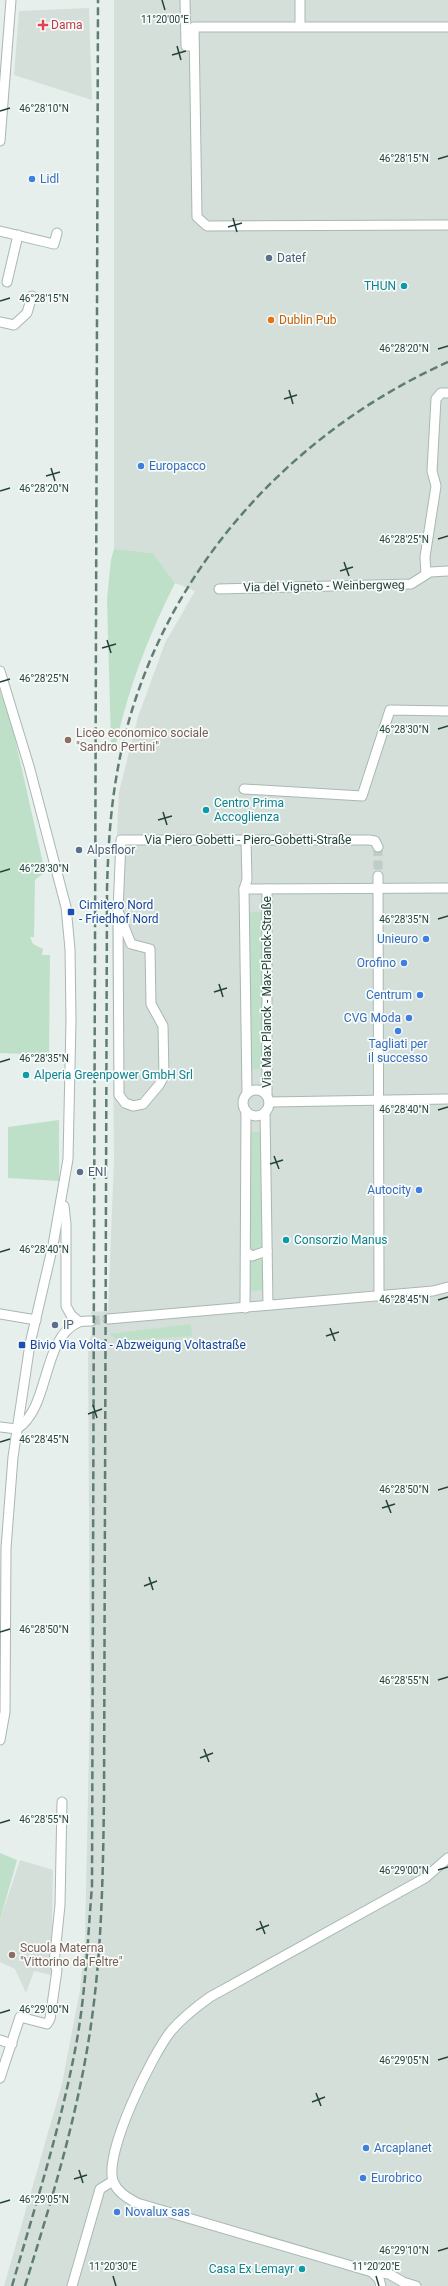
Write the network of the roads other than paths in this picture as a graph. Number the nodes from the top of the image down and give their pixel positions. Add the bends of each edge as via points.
1 (11, 0) edge
2 (185, 0) edge
3 (300, 0) edge
4 (300, 26) junction
5 (448, 27) edge
6 (194, 46) junction
7 (0, 141) edge
8 (448, 225) edge
9 (0, 231) edge
10 (57, 233) dead end
11 (18, 235) junction
12 (7, 282) dead end
13 (32, 296) dead end
14 (0, 322) edge
15 (448, 393) edge
16 (448, 571) edge
17 (426, 574) junction
18 (219, 589) dead end
19 (0, 671) edge
20 (448, 711) edge
21 (244, 789) dead end
22 (246, 840) junction
23 (376, 844) dead end
24 (378, 876) tunnel mouth
25 (448, 888) edge
26 (244, 889) junction
27 (267, 889) junction
28 (379, 889) junction
29 (118, 911) junction
30 (247, 1093) junction
31 (266, 1095) junction
32 (379, 1099) junction
33 (448, 1099) edge
34 (246, 1111) junction
35 (265, 1112) junction
36 (62, 1198) junction
37 (267, 1251) junction
38 (246, 1252) junction
39 (448, 1287) edge
40 (379, 1296) junction
41 (268, 1306) junction
42 (245, 1308) junction
43 (0, 1314) edge
44 (108, 1319) tunnel mouth
45 (36, 1320) junction
46 (91, 1321) tunnel mouth
47 (79, 1322) junction
48 (0, 1427) edge
49 (17, 1429) junction
50 (3, 1602) edge
51 (0, 1740) edge
52 (62, 1802) dead end
53 (448, 1858) edge
54 (448, 1867) edge
55 (432, 1873) junction
56 (0, 2040) edge
57 (12, 2044) junction
58 (0, 2078) edge
59 (113, 2181) junction
60 (372, 2272) junction
61 (72, 2286) edge
62 (381, 2286) edge
63 (416, 2286) edge

1 - 7 street
2 - 6 street via 186,46
3 - 4 street
4 - 5 street
4 - 6 street via 194,27
6 - 8 street via 197,217 207,226
9 - 11 street
10 - 11 street via 54,244
11 - 12 street
13 - 14 street via 27,313 14,326
15 - 17 street via 441,393 436,399 432,471 436,486 425,557
16 - 17 street, Via del Vigneto - Weinbergweg
17 - 18 street, Via del Vigneto - Weinbergweg via 411,584
19 - 36 street via 29,766 66,907 70,949 71,1019 68,1159
20 - 21 street via 390,710 362,796
22 - 23 street, Via Piero Gobetti - Piero-Gobetti-Straße
22 - 26 street, Via Max Planck - Max-Planck-Straße via 247,880
22 - 29 street, Via Piero Gobetti - Piero-Gobetti-Straße via 121,840
24 - 28 street
25 - 28 street
26 - 27 street
26 - 30 street, Via Max Planck - Max-Planck-Straße
27 - 28 street
27 - 31 street, Via Max Planck - Max-Planck-Straße
28 - 32 street
29 - 29 street via 119,1096 125,1103 133,1106 143,1104 164,1076 163,1026 151,1004 150,948 131,944
30 - 31 street via 253,1090
30 - 34 street via 243,1103
31 - 32 street
31 - 35 street
32 - 33 street
32 - 40 street
34 - 35 street via 257,1116
34 - 38 street
35 - 37 street
36 - 45 street
36 - 47 street via 66,1224 66,1306
37 - 38 street via 252,1256
37 - 41 street
38 - 42 street
39 - 40 street via 433,1291
40 - 41 street
41 - 42 street
42 - 44 street
43 - 45 street
45 - 49 street
46 - 47 street
47 - 49 street via 60,1339 30,1419
48 - 49 street
49 - 50 street
50 - 51 street via 5,1712
52 - 57 street via 60,1898 54,1963 57,1970 50,2019 47,2024 20,2017
53 - 55 street
54 - 55 street
55 - 59 street via 191,2010 156,2051 128,2110 114,2157
56 - 57 street
57 - 58 street
59 - 60 street via 121,2194 137,2203
59 - 61 street via 100,2190
60 - 62 street via 379,2279
60 - 63 street via 389,2274

